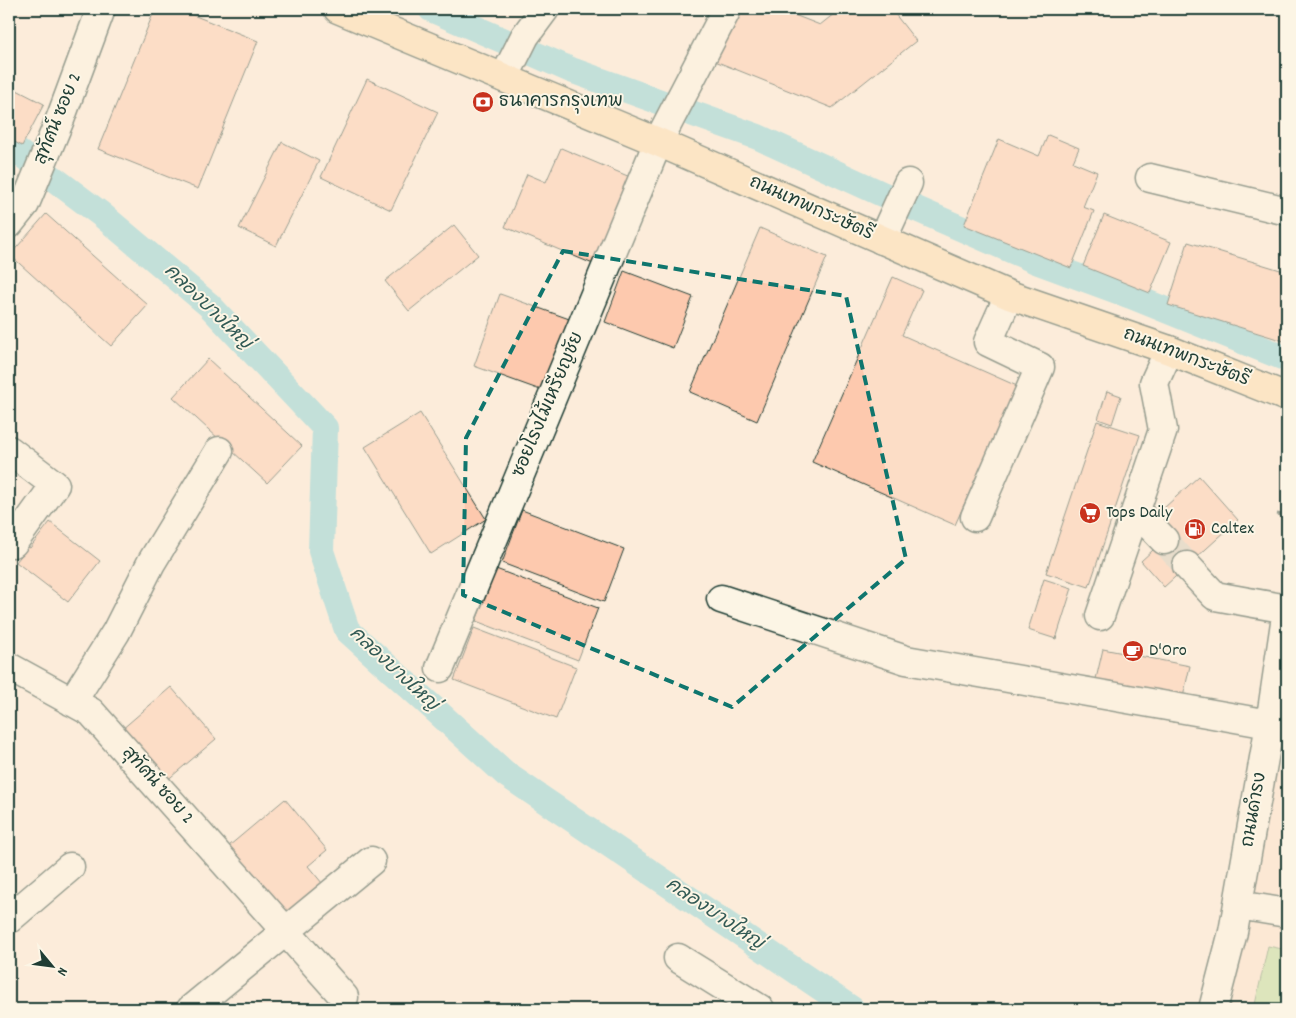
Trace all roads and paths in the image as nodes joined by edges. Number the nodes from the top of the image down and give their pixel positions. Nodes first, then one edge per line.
1 (101, 9) edge
2 (338, 9) edge
3 (545, 9) edge
4 (727, 9) edge
5 (515, 56) junction
6 (658, 142) junction
7 (1150, 178) dead end
8 (902, 196) dead end
9 (1287, 211) edge
10 (17, 214) edge
11 (882, 240) junction
12 (1009, 295) junction
13 (1169, 350) junction
14 (1287, 398) edge
15 (9, 450) edge
16 (219, 451) dead end
17 (1136, 511) junction
18 (1277, 514) dead end
19 (1287, 516) edge
20 (975, 517) dead end
21 (1164, 540) tunnel mouth
22 (13, 543) dead end
23 (1187, 566) tunnel mouth
24 (721, 599) dead end
25 (1287, 609) edge
26 (1100, 616) dead end
27 (9, 666) edge
28 (440, 668) dead end
29 (72, 702) junction
30 (1279, 726) edge
31 (371, 860) dead end
32 (70, 867) dead end
33 (1238, 905) junction
34 (1287, 913) edge
35 (9, 919) edge
36 (286, 931) junction
37 (678, 958) dead end
38 (344, 997) dead end
39 (191, 1009) edge
40 (760, 1009) edge
41 (1213, 1009) edge

1 - 10 street, สุทัศน์ ซอย 2
2 - 5 main road, ถนนเทพกระษัตรี
3 - 5 street
4 - 6 street, ซอยโรงไม้เหรียญชัย
5 - 6 main road, ถนนเทพกระษัตรี
6 - 11 main road, ถนนเทพกระษัตรี
6 - 28 street, ซอยโรงไม้เหรียญชัย
7 - 9 street
8 - 11 street
11 - 12 main road, ถนนเทพกระษัตรี
12 - 13 main road, ถนนเทพกระษัตรี
12 - 20 street
13 - 14 main road, ถนนเทพกระษัตรี
13 - 17 street
15 - 22 street
16 - 29 street
17 - 21 street
17 - 26 street
18 - 19 path
23 - 25 street
24 - 30 street
25 - 30 street, ถนนดำรง
27 - 29 street, สุทัศน์ ซอย 2
29 - 36 street, สุทัศน์ ซอย 2
30 - 33 street, ถนนดำรง
31 - 36 street
32 - 35 street
33 - 34 street
33 - 41 street, ถนนดำรง
36 - 38 street, สุทัศน์ ซอย 2
36 - 39 street
37 - 40 street

